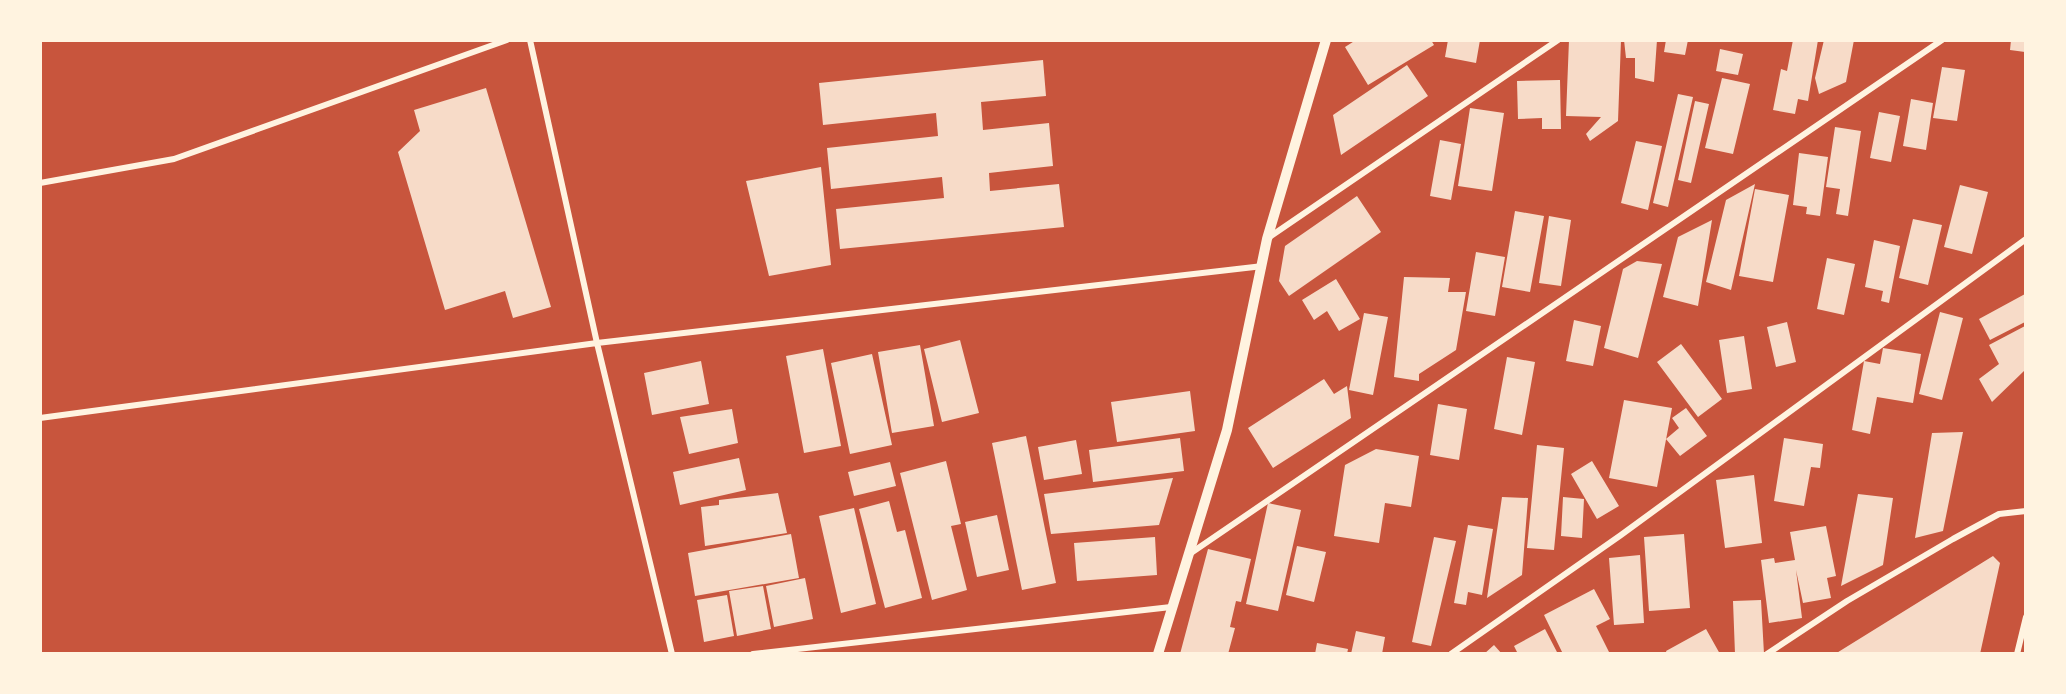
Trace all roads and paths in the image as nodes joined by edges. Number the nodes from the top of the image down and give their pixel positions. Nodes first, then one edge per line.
1 (507, 40) edge
2 (530, 40) edge
3 (1326, 40) edge
4 (1558, 40) edge
5 (1942, 40) edge
6 (40, 183) edge
7 (1267, 238) junction
8 (2025, 239) edge
9 (1263, 266) junction
10 (597, 344) junction
11 (40, 418) edge
12 (2025, 511) edge
13 (1191, 553) junction
14 (1171, 607) junction
15 (2025, 617) edge
16 (672, 654) edge
17 (753, 654) edge
18 (1158, 654) edge
19 (1451, 654) edge
20 (1767, 654) edge
21 (2017, 654) edge

1 - 6 street
2 - 10 street
3 - 7 street
4 - 7 street
5 - 13 street
7 - 9 street
8 - 19 street
9 - 10 street
9 - 13 street
10 - 11 street
10 - 16 street
12 - 20 street
13 - 14 street
14 - 17 street
14 - 18 street
15 - 21 street

